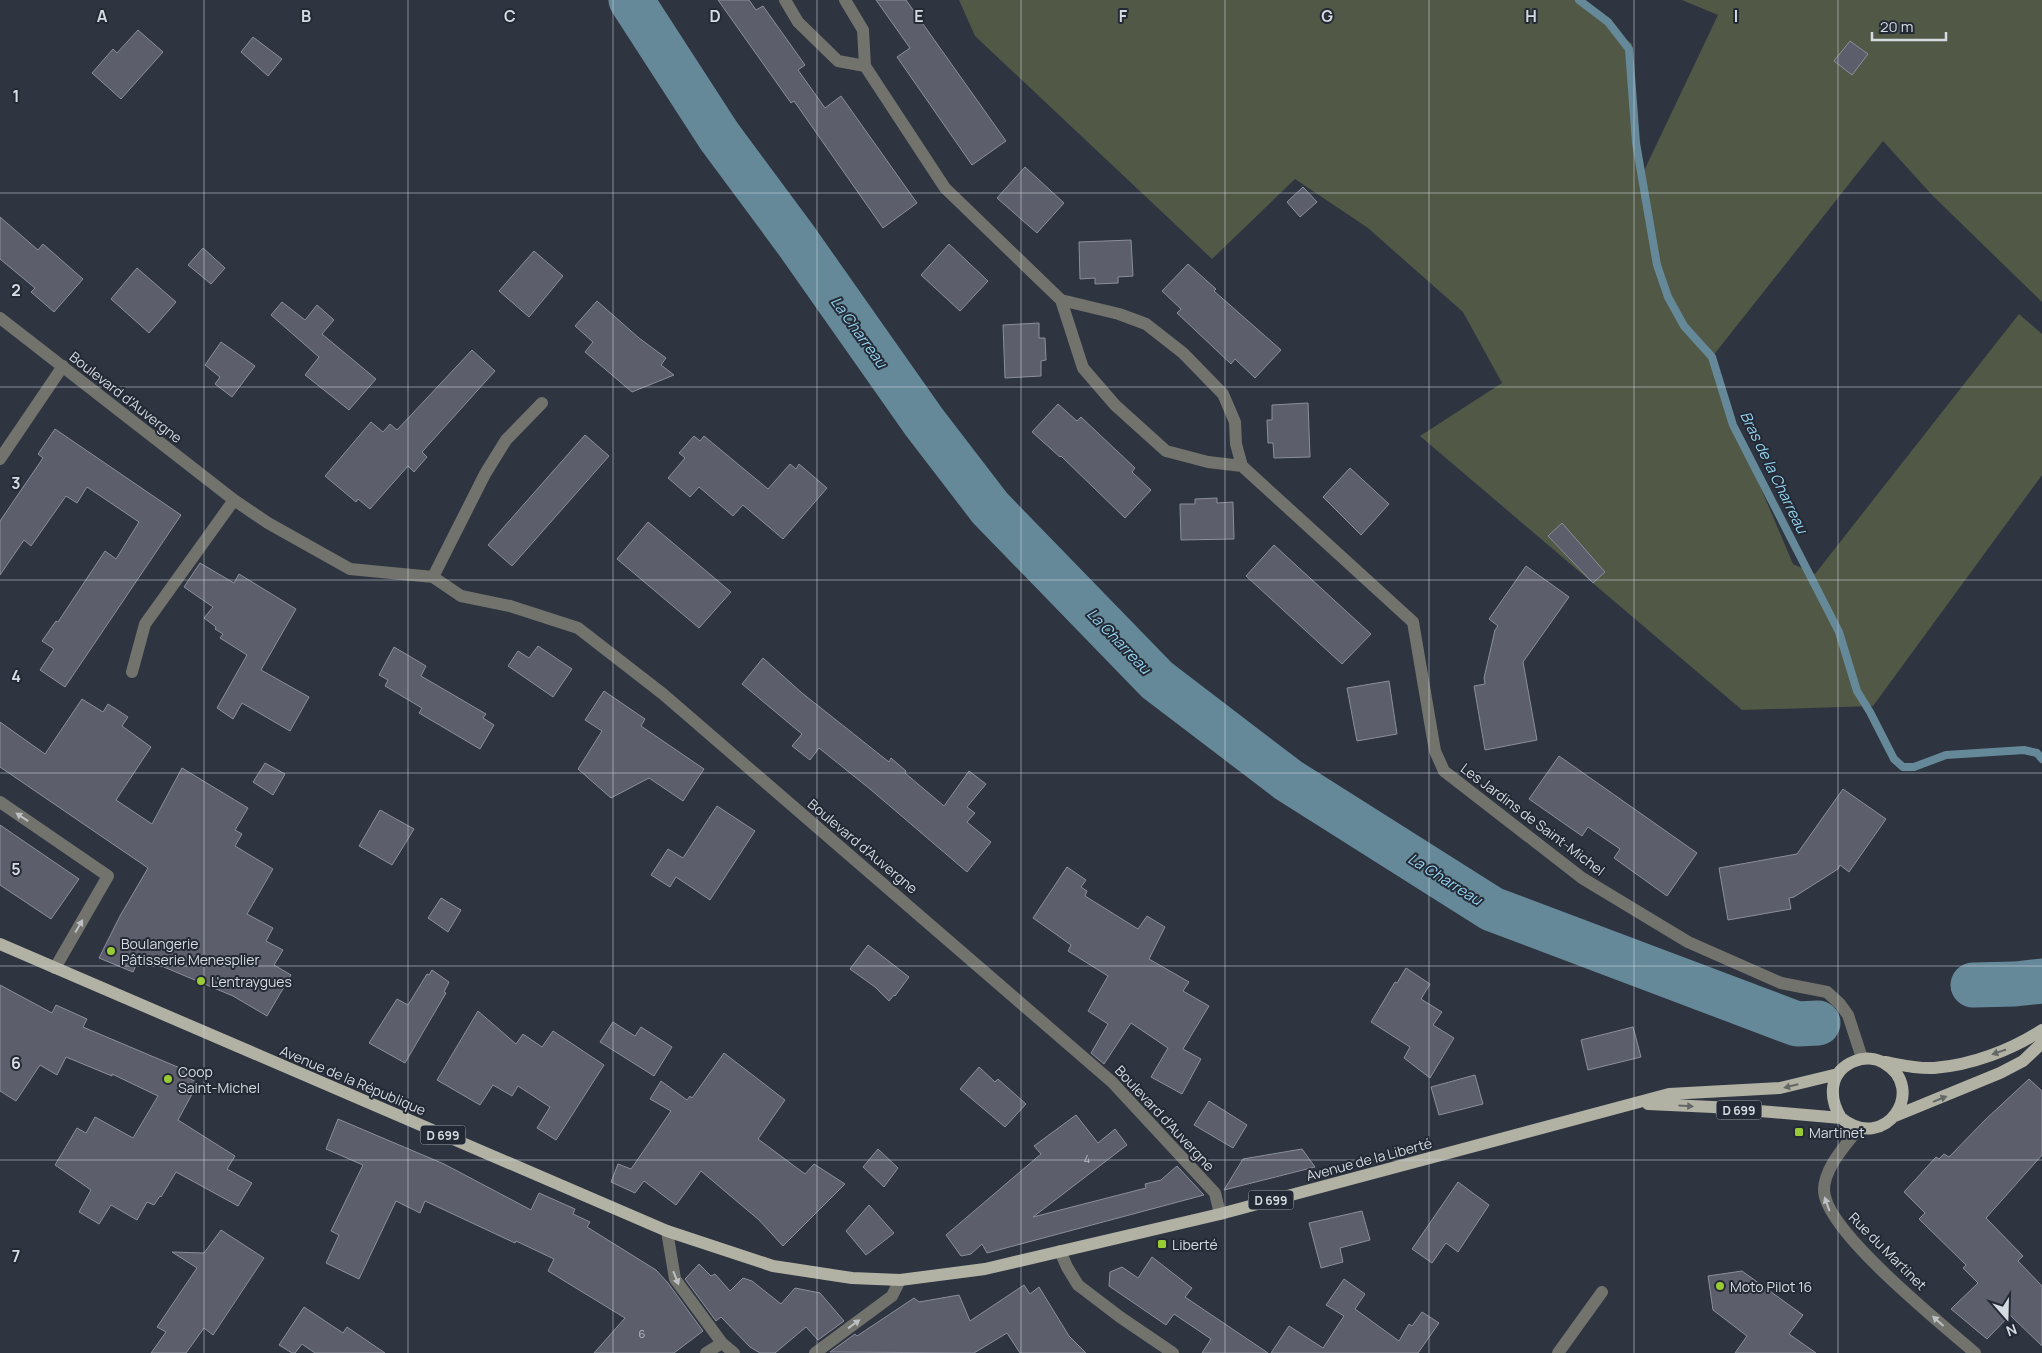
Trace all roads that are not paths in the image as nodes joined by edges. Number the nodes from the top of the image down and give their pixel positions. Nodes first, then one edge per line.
1 (785, 0) edge
2 (845, 0) edge
3 (864, 66) junction
4 (1061, 300) junction
5 (0, 318) edge
6 (63, 366) junction
7 (542, 403) dead end
8 (0, 459) edge
9 (1242, 466) junction
10 (234, 500) junction
11 (433, 576) junction
12 (132, 672) dead end
13 (0, 802) edge
14 (0, 944) edge
15 (55, 968) junction
16 (2042, 1030) edge
17 (2042, 1043) edge
18 (1862, 1058) junction
19 (1882, 1061) junction
20 (1838, 1074) junction
21 (1638, 1104) junction
22 (1895, 1116) junction
23 (1841, 1118) junction
24 (1859, 1128) junction
25 (1220, 1214) junction
26 (667, 1231) junction
27 (1060, 1251) junction
28 (900, 1280) junction
29 (1602, 1292) dead end
30 (722, 1343) junction
31 (706, 1353) edge
32 (734, 1353) edge
33 (815, 1353) edge
34 (1173, 1353) edge
35 (1558, 1353) edge
36 (1975, 1353) edge

1 - 3 street
2 - 3 street
3 - 4 street
4 - 9 street
4 - 9 street
5 - 6 street, Boulevard d'Auvergne
6 - 8 street
6 - 10 street, Boulevard d'Auvergne
7 - 11 street
9 - 18 street, Les Jardins de Saint-Michel
10 - 11 street, Boulevard d'Auvergne
10 - 12 street
11 - 25 street, Boulevard d'Auvergne
15 -> 13 street
14 - 15 main road, Avenue de la République / D 699
15 - 26 main road, Avenue de la République / D 699
16 -> 19 main road
22 -> 17 main road
18 - 19 main road
18 - 20 main road, Avenue de la Liberté
19 - 22 main road
20 -> 21 main road, Avenue de la Liberté / D 699
20 - 23 main road
21 -> 23 main road, Avenue de la Liberté / D 699
21 - 25 main road, Avenue de la Liberté / D 699
22 - 24 main road
23 - 24 main road, Avenue de la Liberté
36 -> 24 street, Rue du Martinet
25 - 27 main road, Avenue de la Liberté / D 699
26 - 28 main road, Avenue de la République / D 699
26 -> 30 street
27 - 28 main road, Avenue de la Liberté / D 699
27 - 34 street
33 -> 28 street
29 - 35 street
30 - 31 street
30 - 32 street

